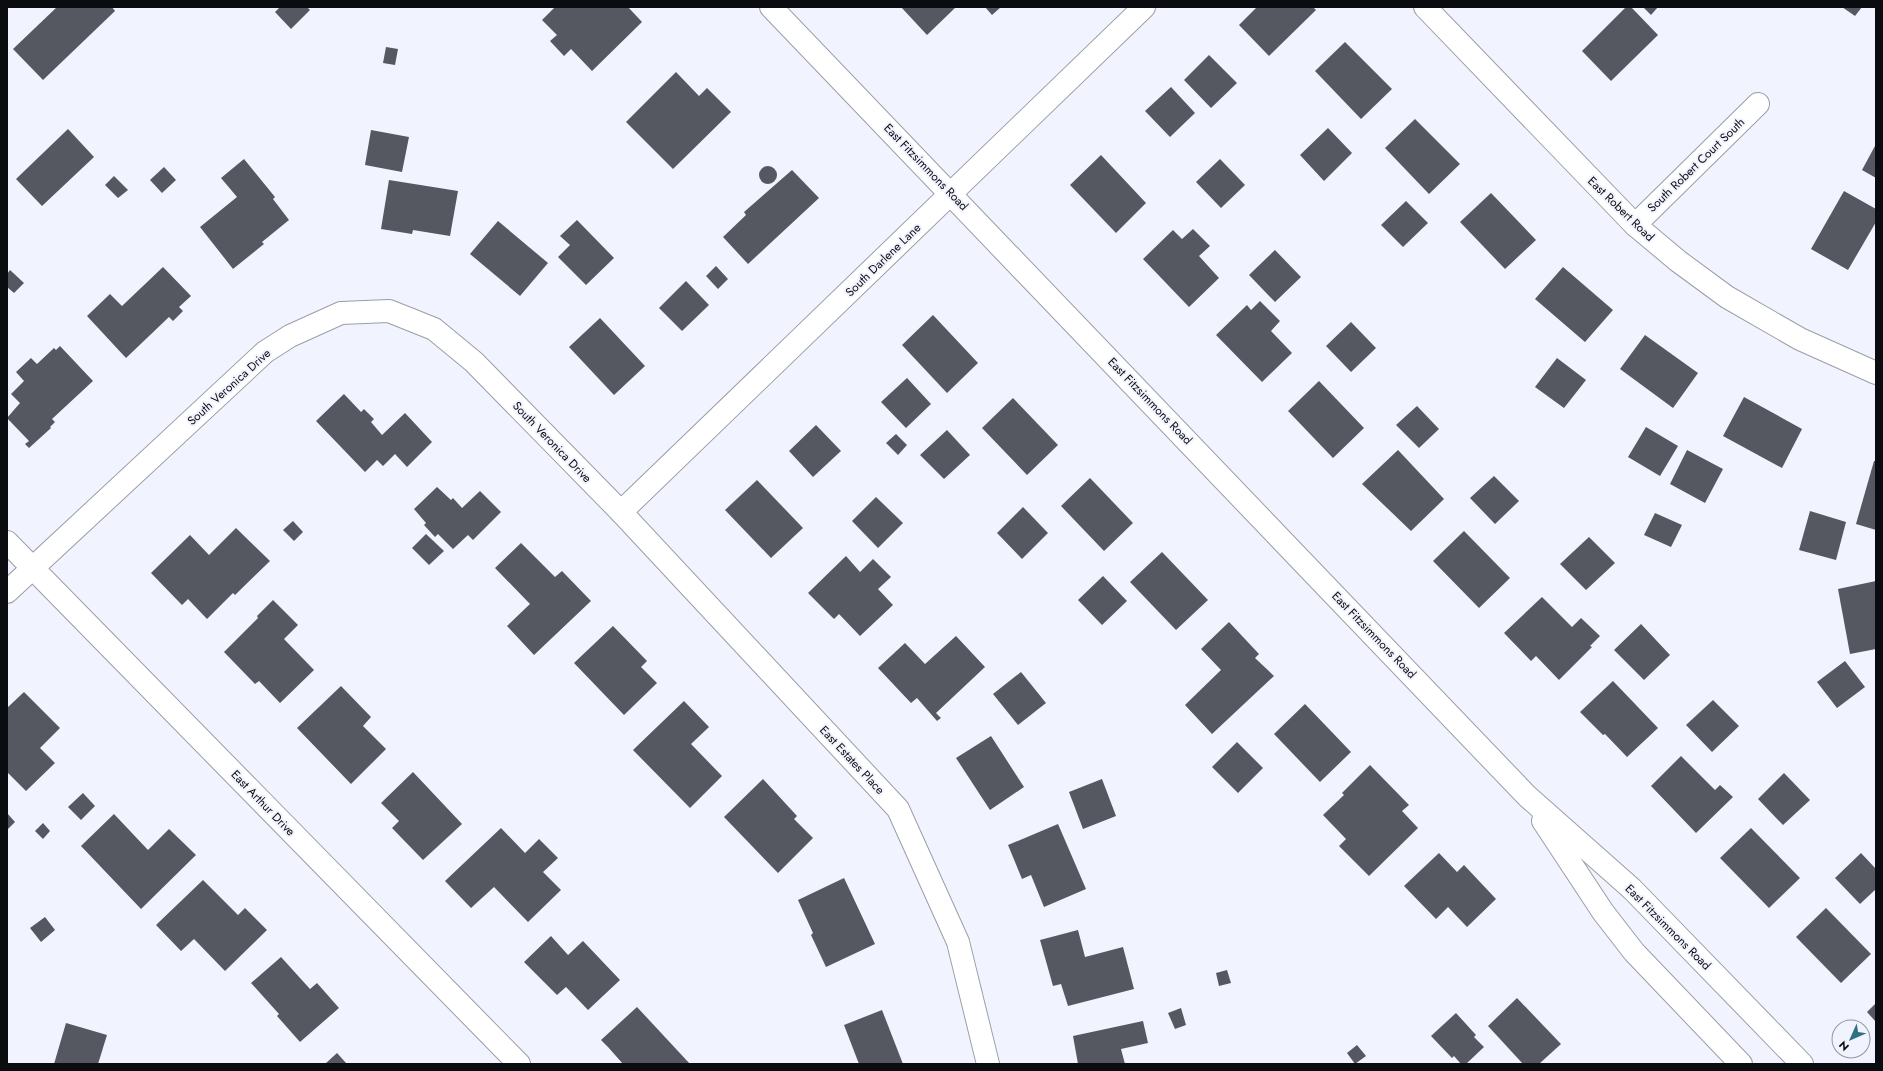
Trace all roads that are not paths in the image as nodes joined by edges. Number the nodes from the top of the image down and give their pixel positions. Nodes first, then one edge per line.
1 (771, 7) edge
2 (1144, 7) edge
3 (1425, 7) edge
4 (1758, 104) dead end
5 (951, 194) junction
6 (1634, 225) junction
7 (1876, 373) edge
8 (621, 512) junction
9 (7, 542) edge
10 (32, 568) junction
11 (7, 592) edge
12 (1528, 796) junction
13 (519, 1064) edge
14 (988, 1064) edge
15 (1742, 1064) edge
16 (1802, 1064) edge

1 - 5 street, East Fitzsimmons Road
2 - 5 street, South Darlene Lane
3 - 6 street, East Robert Road
4 - 6 street, South Robert Court South
5 - 8 street, South Darlene Lane
5 - 12 street, East Fitzsimmons Road
6 - 7 street, East Robert Road
8 - 10 street, South Veronica Drive
8 - 14 street, East Estates Place
9 - 10 street, East Arthur Drive
10 - 11 street, South Veronica Drive
10 - 13 street, East Arthur Drive
12 - 15 street, East Fitzsimmons Road
12 - 16 street, East Fitzsimmons Road

